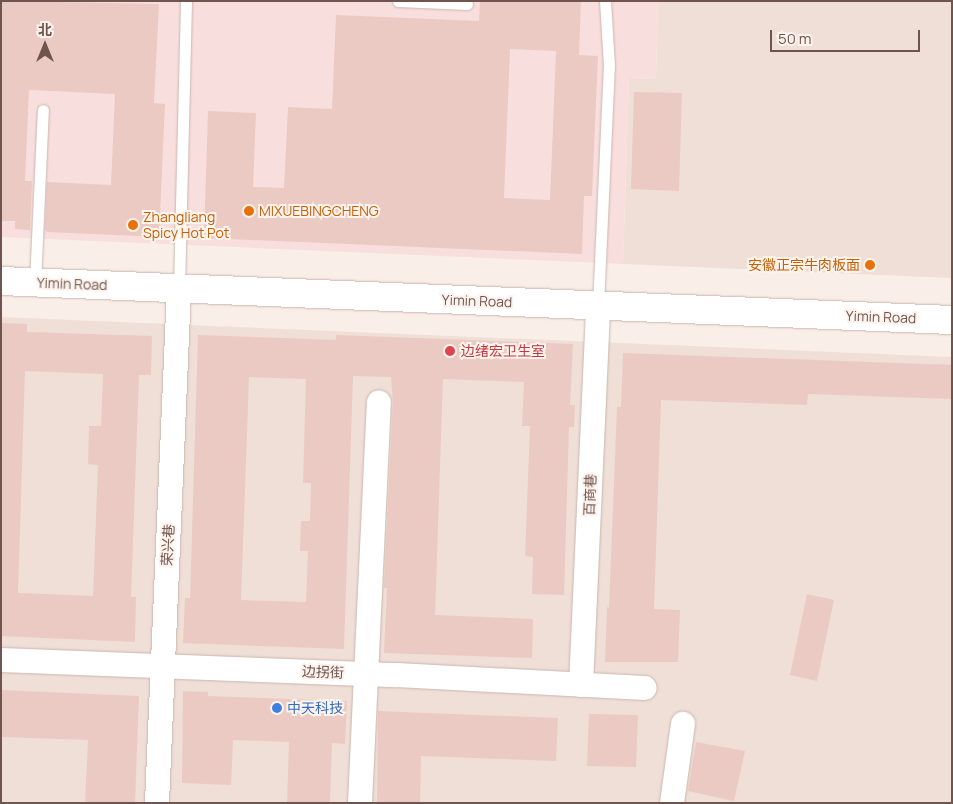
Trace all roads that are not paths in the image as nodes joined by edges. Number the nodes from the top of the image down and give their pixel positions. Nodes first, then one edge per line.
1 (186, 1) edge
2 (398, 1) edge
3 (605, 1) edge
4 (467, 4) dead end
5 (43, 110) dead end
6 (1, 281) edge
7 (35, 282) junction
8 (179, 288) junction
9 (598, 306) junction
10 (952, 320) edge
11 (379, 402) dead end
12 (1, 660) edge
13 (163, 666) junction
14 (366, 674) junction
15 (582, 685) junction
16 (645, 688) dead end
17 (683, 724) dead end
18 (157, 803) edge
19 (360, 803) edge
20 (672, 803) edge

1 - 8 lane
2 - 4 lane
3 - 9 lane
5 - 7 lane
6 - 7 street, Yimin Road
7 - 8 street, Yimin Road
8 - 9 street, Yimin Road
8 - 13 street, 荣兴巷
9 - 10 street, Yimin Road
9 - 15 street, 百商巷
11 - 14 street
12 - 13 street, 边拐街
13 - 14 street, 边拐街
13 - 18 street, 荣兴巷
14 - 15 street, 边拐街
14 - 19 street
15 - 16 street, 边拐街
17 - 20 street

